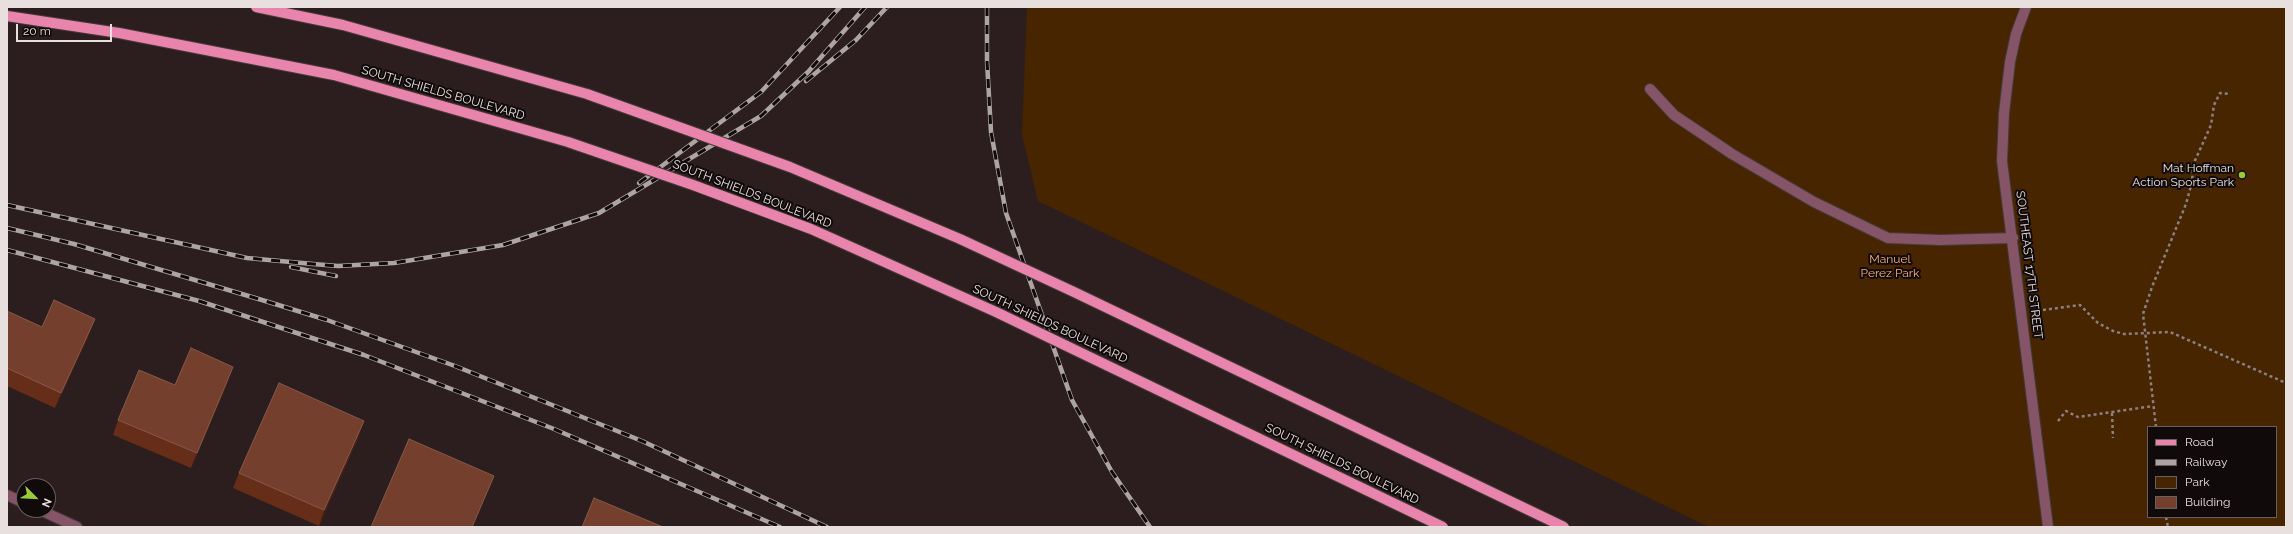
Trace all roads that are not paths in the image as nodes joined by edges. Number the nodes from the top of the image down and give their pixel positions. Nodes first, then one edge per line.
1 (256, 7) edge
2 (2026, 7) edge
3 (7, 16) edge
4 (1650, 89) dead end
5 (2013, 238) junction
6 (56, 517) edge
7 (77, 527) edge
8 (1443, 527) edge
9 (1564, 527) edge
10 (2048, 527) edge

1 - 9 main road, bridge
2 - 5 street, SOUTHEAST 17TH STREET
3 - 8 main road, SOUTH SHIELDS BOULEVARD, bridge
4 - 5 street
5 - 10 street, SOUTHEAST 17TH STREET
6 - 7 street

